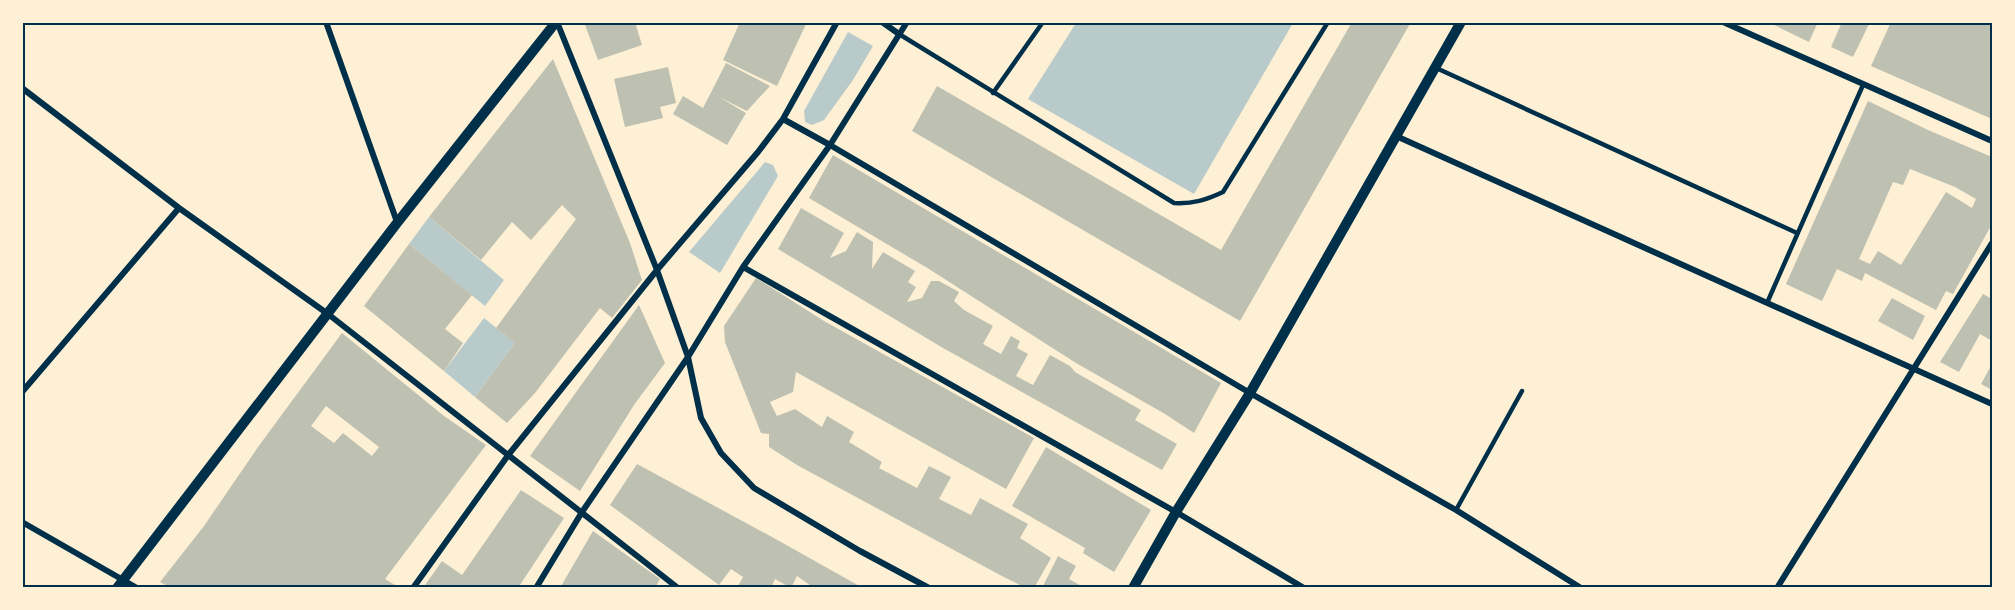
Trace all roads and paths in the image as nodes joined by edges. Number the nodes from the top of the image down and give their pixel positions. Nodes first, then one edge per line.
1 (326, 22) edge
2 (556, 22) edge
3 (837, 22) edge
4 (882, 22) edge
5 (907, 22) edge
6 (1043, 22) edge
7 (1328, 22) edge
8 (1461, 22) edge
9 (1723, 22) edge
10 (899, 34) junction
11 (1434, 68) junction
12 (1863, 85) junction
13 (22, 88) edge
14 (993, 93) junction
15 (783, 119) junction
16 (1396, 136) junction
17 (1992, 141) edge
18 (830, 144) junction
19 (179, 208) junction
20 (397, 223) junction
21 (1797, 233) junction
22 (1992, 243) edge
23 (743, 267) junction
24 (657, 270) junction
25 (1767, 303) junction
26 (328, 314) junction
27 (688, 357) junction
28 (1915, 369) junction
29 (1522, 391) dead end
30 (22, 392) edge
31 (1250, 393) junction
32 (1992, 404) edge
33 (508, 454) junction
34 (1456, 510) junction
35 (582, 512) junction
36 (1176, 512) junction
37 (22, 522) edge
38 (120, 584) edge
39 (137, 588) edge
40 (413, 588) edge
41 (536, 588) edge
42 (678, 588) edge
43 (929, 588) edge
44 (1133, 588) edge
45 (1304, 588) edge
46 (1581, 588) edge
47 (1777, 588) edge

1 - 20 street
2 - 20 street
2 - 24 street
3 - 15 street
4 - 10 street
5 - 10 street
6 - 14 lane
7 - 14 lane
8 - 11 street
9 - 12 street
10 - 14 lane
10 - 18 street
11 - 16 street
11 - 21 lane
12 - 17 street
12 - 21 lane
13 - 19 street
15 - 18 street
15 - 24 street
16 - 25 street
16 - 31 street
18 - 23 street
18 - 31 street
19 - 26 street
19 - 30 street
20 - 26 street
21 - 25 lane
22 - 28 street
23 - 27 street
23 - 36 street
24 - 27 street
24 - 33 street
25 - 28 street
26 - 33 street
26 - 38 street
27 - 35 street
27 - 43 street
28 - 32 street
28 - 47 street
29 - 34 lane
31 - 34 street
31 - 36 street
33 - 35 street
33 - 40 street
34 - 46 street
35 - 41 street
35 - 42 street
36 - 44 street
36 - 45 street
37 - 38 street
38 - 39 street

